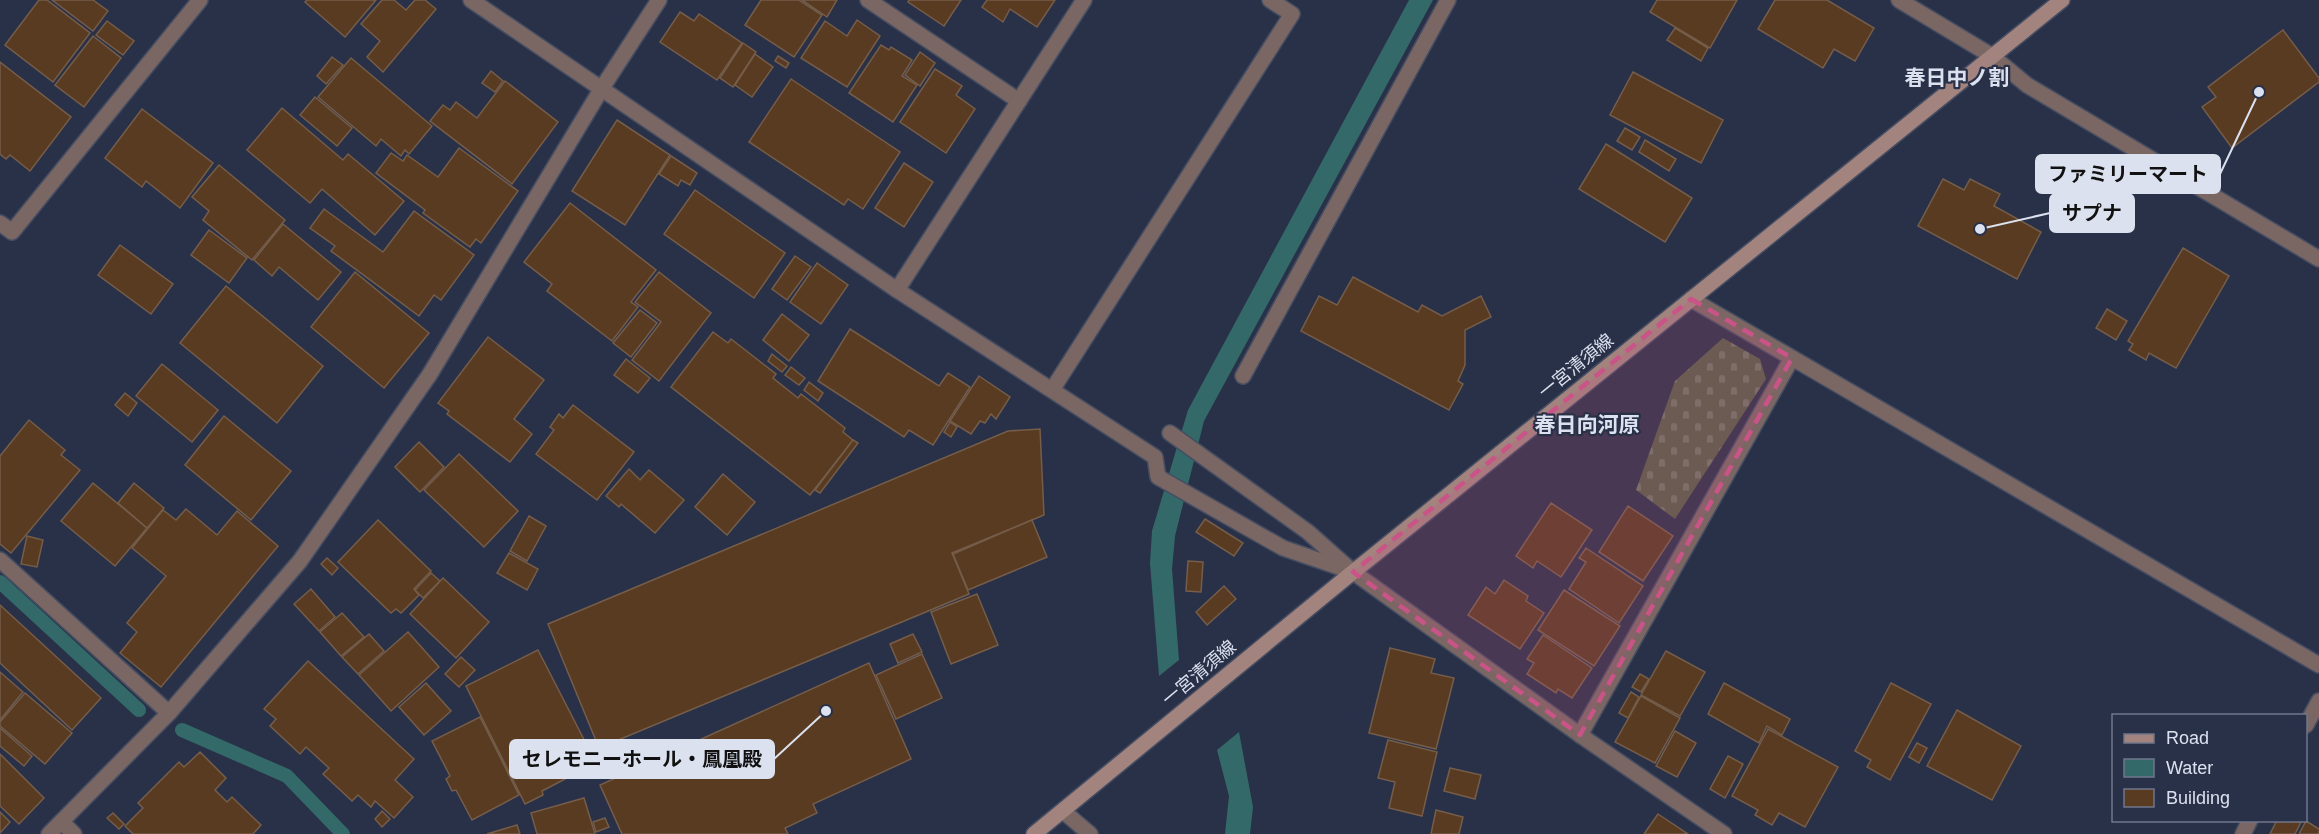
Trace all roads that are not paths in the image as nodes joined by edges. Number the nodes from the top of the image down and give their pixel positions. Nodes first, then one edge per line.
1 (200, 0) edge
2 (471, 0) edge
3 (659, 0) edge
4 (868, 0) edge
5 (1084, 0) edge
6 (1270, 0) edge
7 (1448, 0) edge
8 (1899, 0) edge
9 (2062, 0) edge
10 (1992, 56) junction
11 (602, 88) junction
12 (1019, 101) junction
13 (0, 223) edge
14 (2319, 259) edge
15 (897, 290) junction
16 (1691, 299) junction
17 (1792, 358) junction
18 (1243, 376) dead end
19 (1052, 390) junction
20 (1170, 433) dead end
21 (0, 560) edge
22 (1353, 572) junction
23 (2319, 665) edge
24 (2319, 701) edge
25 (169, 713) junction
26 (2307, 723) edge
27 (1580, 735) junction
28 (1063, 811) junction
29 (62, 822) junction
30 (49, 834) edge
31 (74, 834) edge
32 (1034, 834) edge
33 (1089, 834) edge
34 (1724, 834) edge

1 - 13 street
2 - 11 street
3 - 11 street
4 - 12 street
5 - 12 street
6 - 19 street
7 - 18 street
8 - 10 street
9 - 10 main road, 一宮清須線
10 - 14 street
10 - 16 main road, 一宮清須線
11 - 15 street
11 - 25 street
12 - 15 street
15 - 19 street
16 - 17 street
16 - 22 main road, 一宮清須線
17 - 23 street
17 - 27 street
19 - 22 street
20 - 22 street
21 - 25 street
22 - 27 street
22 - 28 main road, 一宮清須線
24 - 26 street
25 - 29 street
27 - 34 street
28 - 32 main road, 一宮清須線
28 - 33 street
29 - 30 street
29 - 31 street

